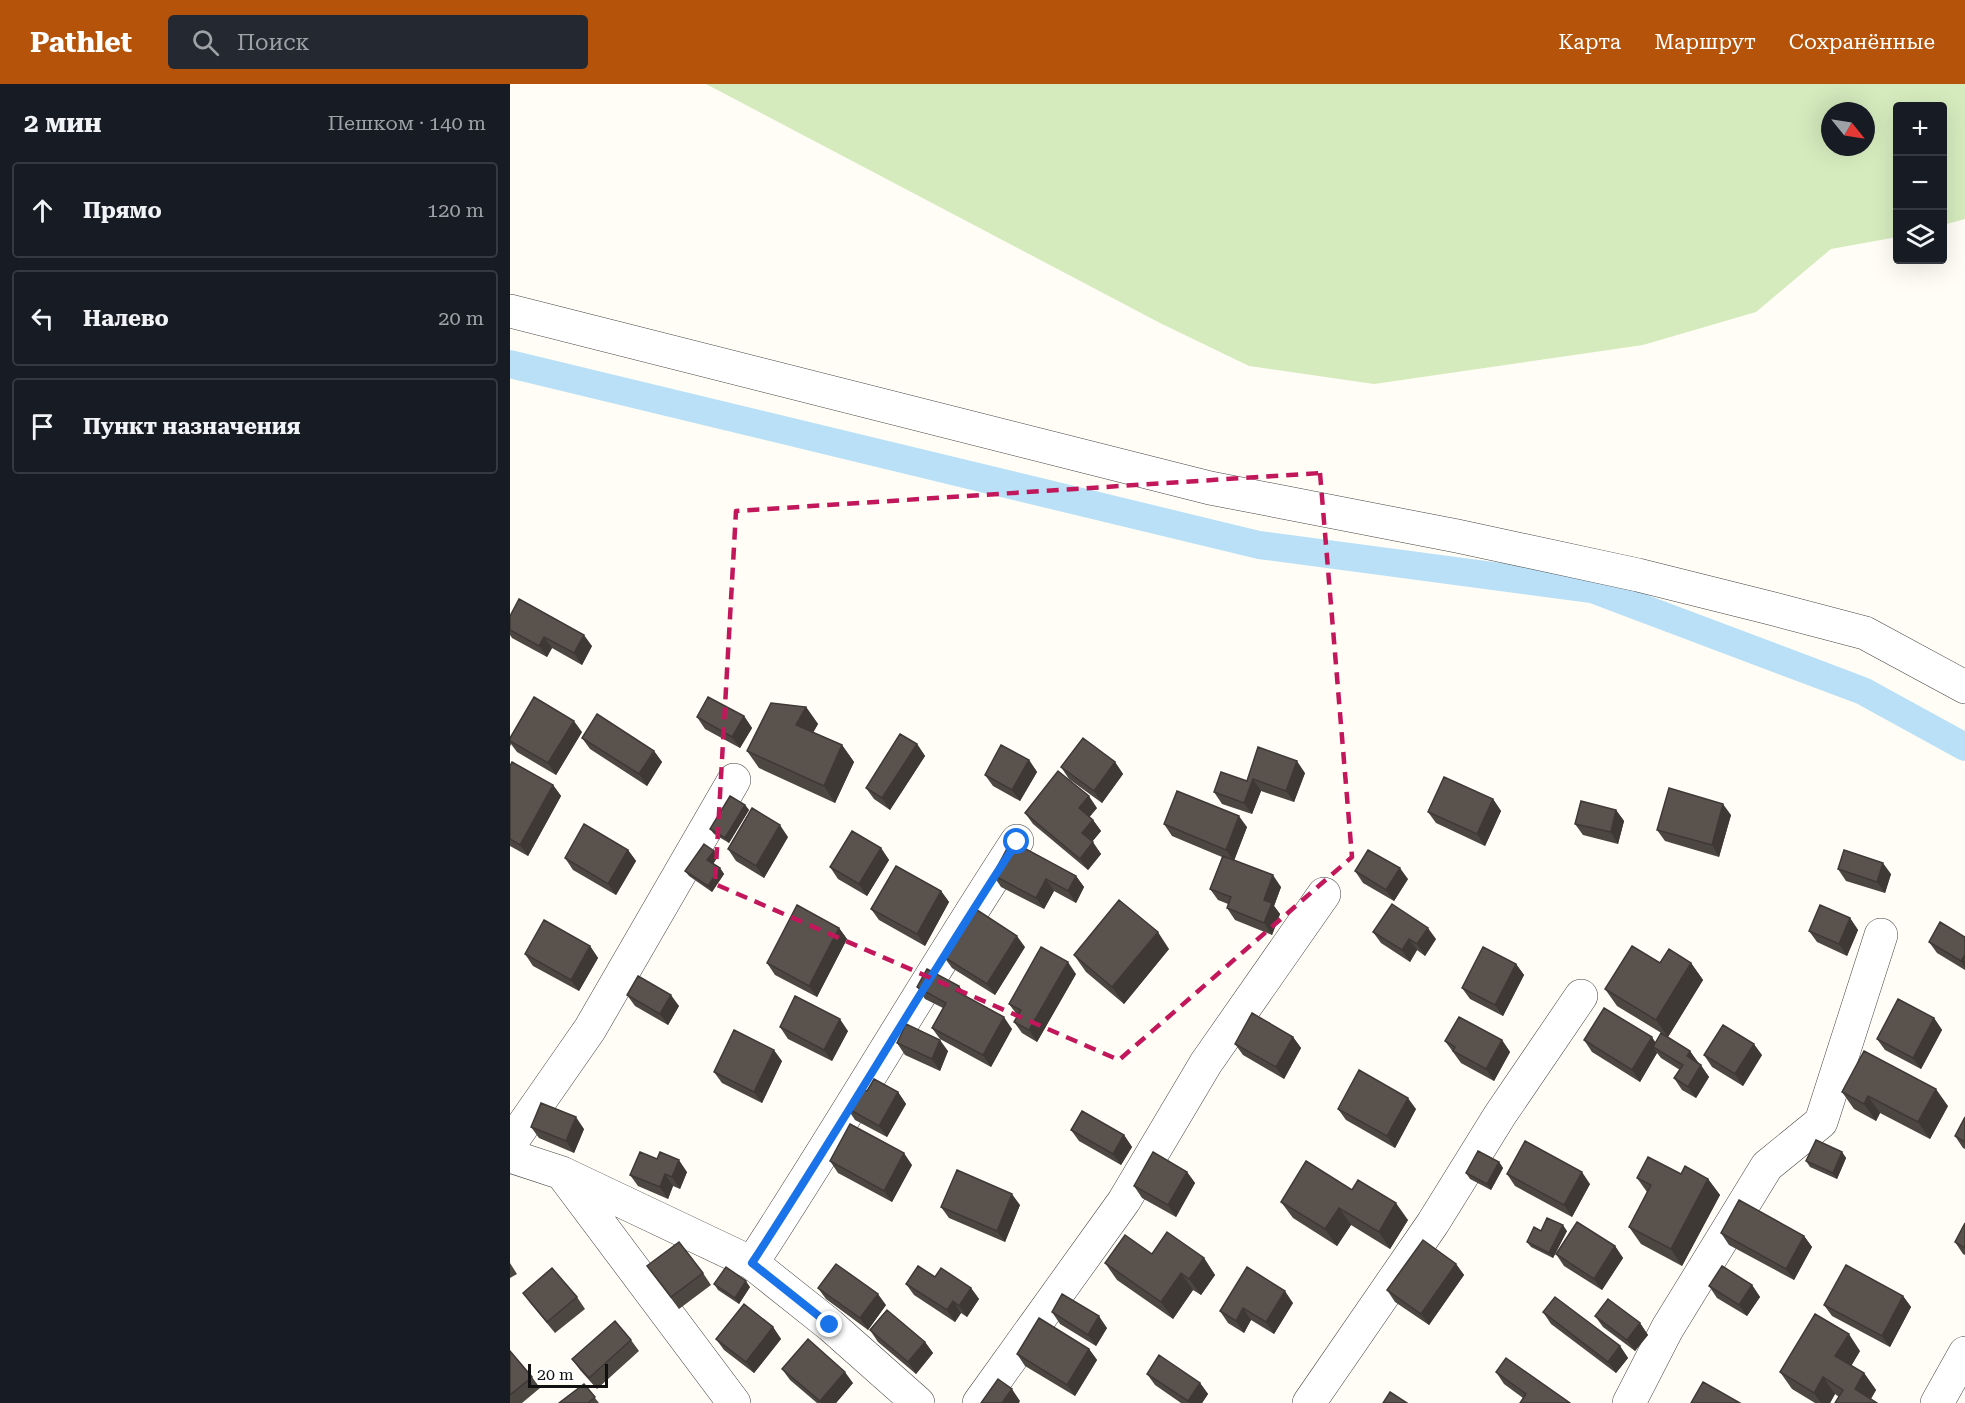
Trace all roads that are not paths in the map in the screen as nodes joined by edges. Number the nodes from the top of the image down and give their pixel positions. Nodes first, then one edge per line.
1 (510, 311) edge
2 (1965, 687) edge
3 (734, 780) dead end
4 (1017, 842) edge
5 (1324, 894) dead end
6 (1881, 935) dead end
7 (1581, 996) dead end
8 (510, 1144) edge
9 (510, 1156) edge
10 (562, 1173) junction
11 (752, 1263) junction
12 (1965, 1353) edge
13 (734, 1403) edge
14 (918, 1403) edge
15 (979, 1403) edge
16 (1310, 1403) edge
17 (1629, 1403) edge
18 (1937, 1403) edge

1 - 2 street
3 - 8 street
4 - 11 street
5 - 15 street
6 - 17 street
7 - 16 street
9 - 10 street
10 - 11 street
10 - 13 street
11 - 14 street
12 - 18 street

